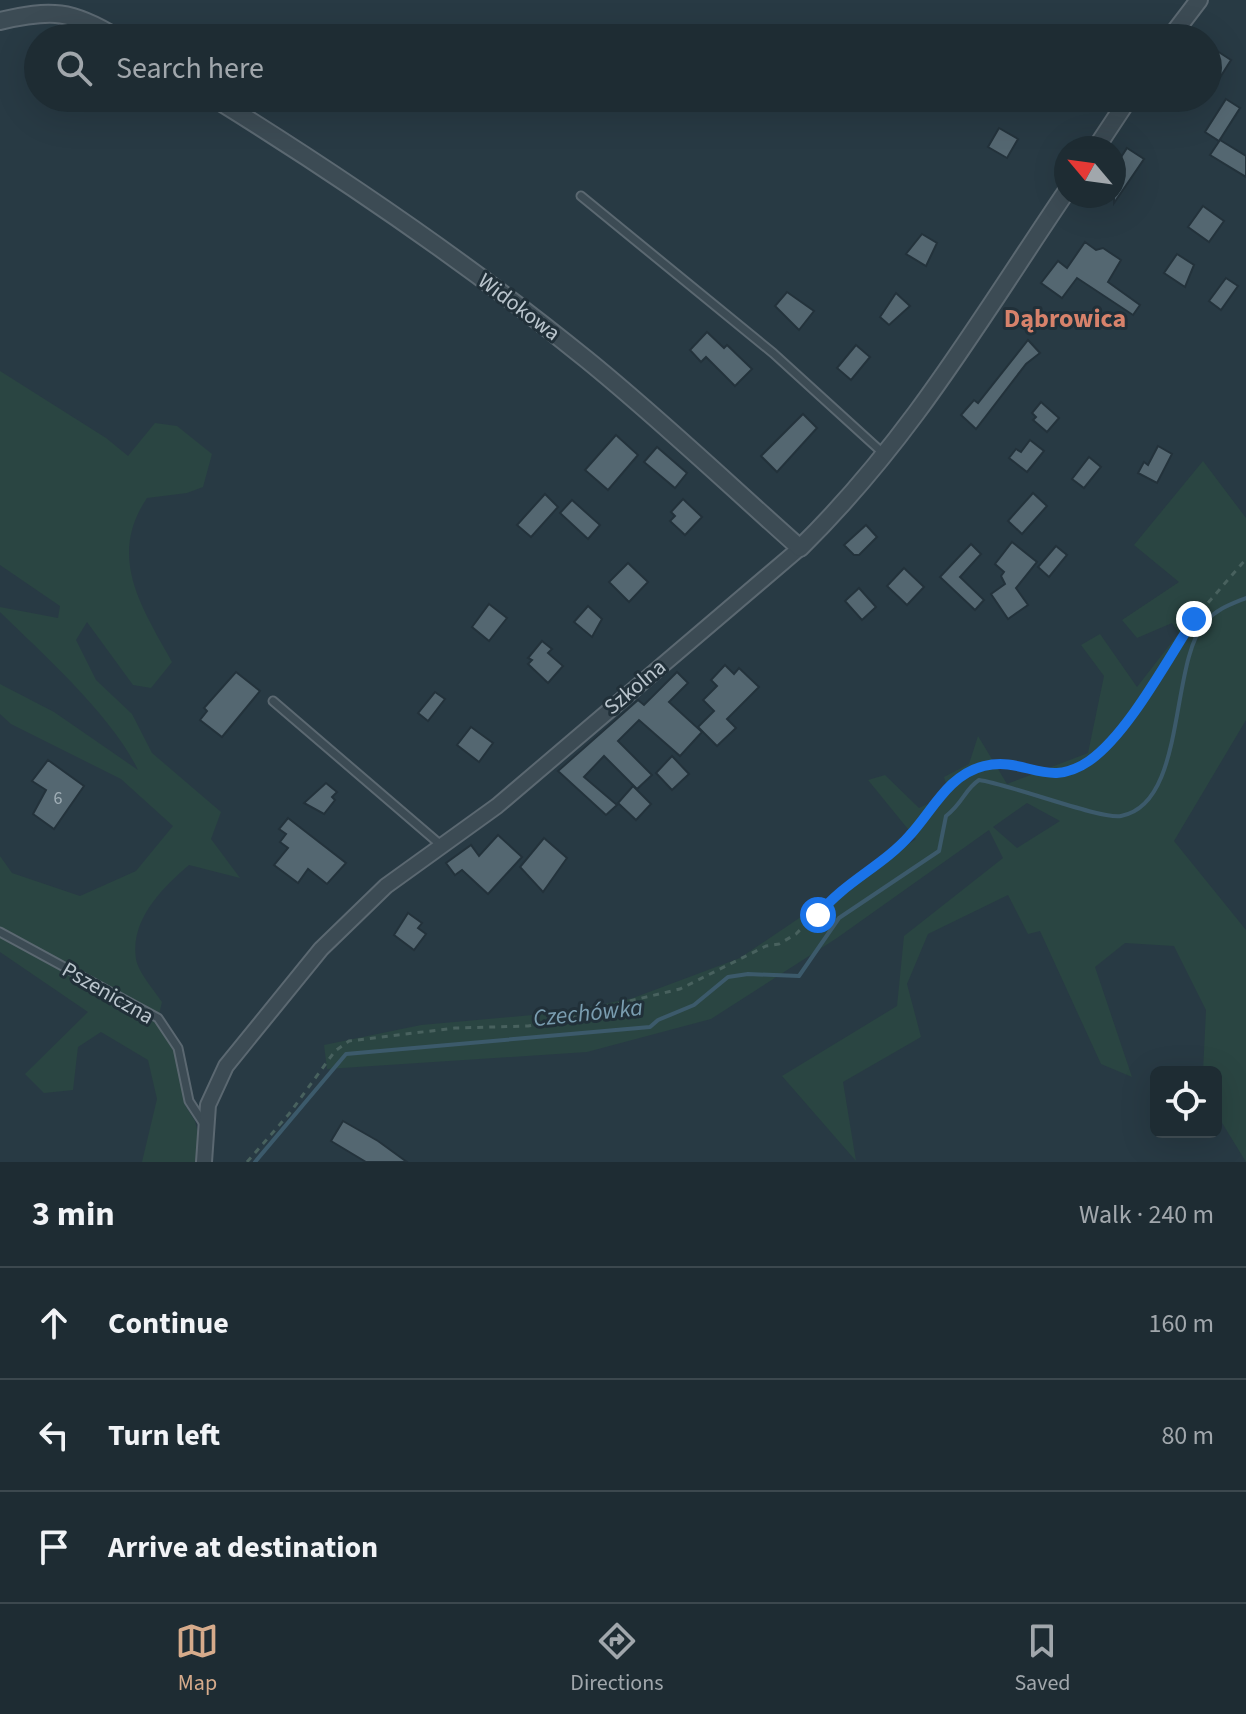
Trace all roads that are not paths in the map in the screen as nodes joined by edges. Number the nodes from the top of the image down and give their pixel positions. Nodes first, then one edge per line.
1 (1199, 0) edge
2 (0, 21) edge
3 (94, 24) edge
4 (1181, 24) edge
5 (236, 112) edge
6 (1120, 112) edge
7 (1104, 136) edge
8 (581, 196) dead end
9 (1056, 208) edge
10 (886, 455) junction
11 (800, 548) junction
12 (273, 701) dead end
13 (442, 846) junction
14 (0, 932) edge
15 (204, 1124) junction
16 (206, 1161) edge

1 - 4 street
2 - 3 street
5 - 11 street, Widokowa
6 - 7 street
8 - 10 lane
9 - 10 street, Szkolna
10 - 11 street, Szkolna
11 - 13 street, Szkolna
12 - 13 lane
13 - 15 street, Szkolna
14 - 15 lane, Pszeniczna
15 - 16 street, Szkolna

